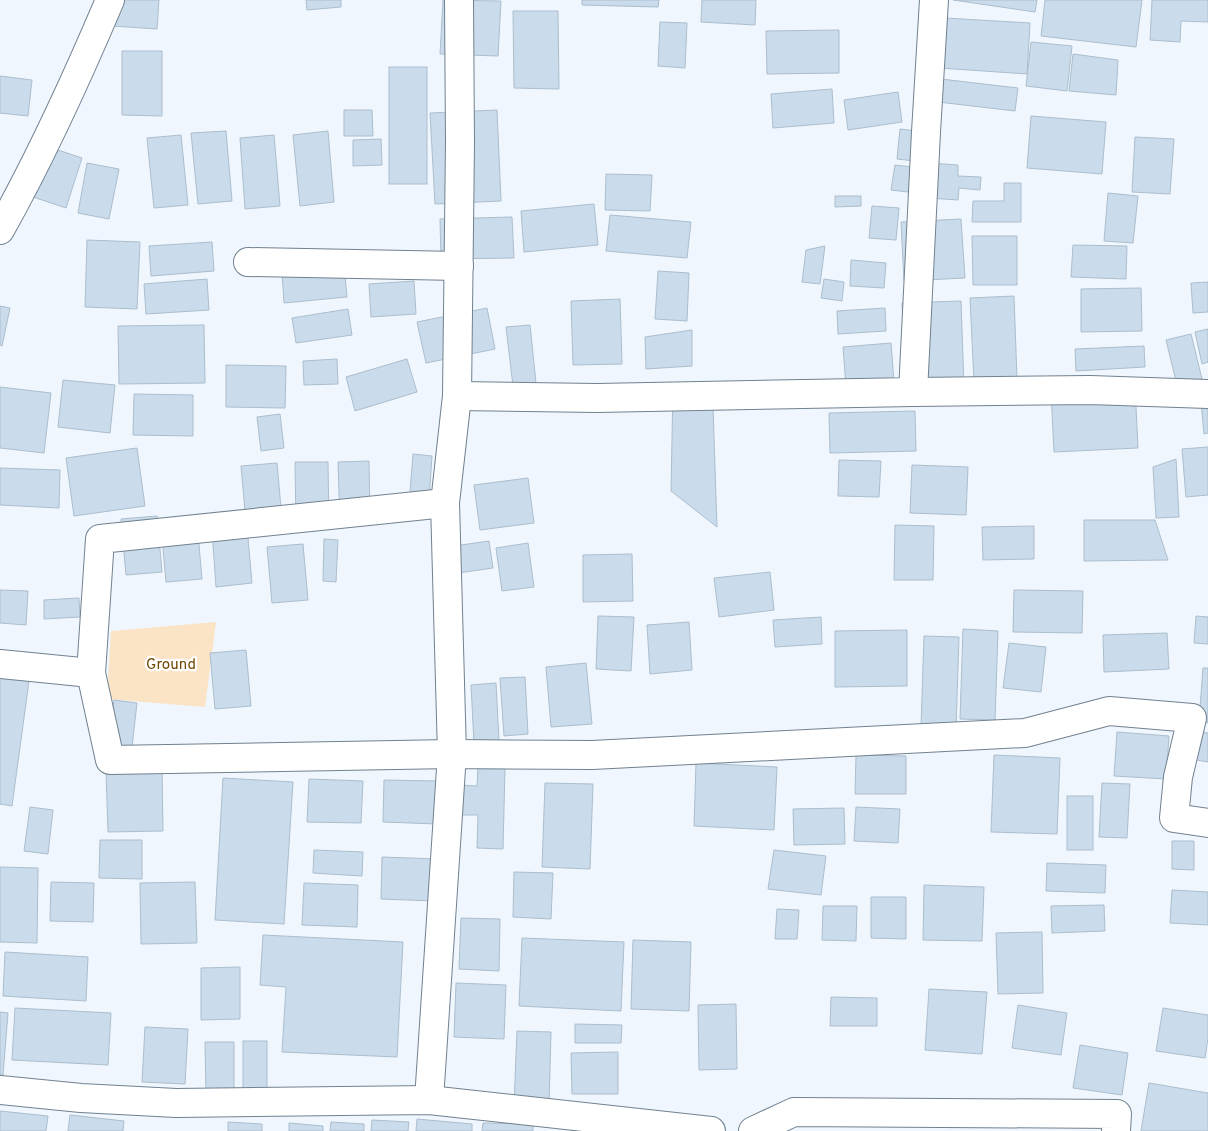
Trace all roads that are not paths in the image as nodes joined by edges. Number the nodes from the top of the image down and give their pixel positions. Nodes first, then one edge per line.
1 (110, 0) edge
2 (459, 0) edge
3 (934, 0) edge
4 (0, 230) edge
5 (248, 262) dead end
6 (459, 266) junction
7 (913, 392) junction
8 (1208, 394) edge
9 (456, 396) junction
10 (445, 503) junction
11 (0, 664) edge
12 (91, 673) junction
13 (452, 754) junction
14 (1208, 822) edge
15 (0, 1090) edge
16 (429, 1100) junction
17 (711, 1131) edge
18 (753, 1131) edge
19 (1116, 1131) edge

1 - 4 street
2 - 6 street
3 - 7 street
5 - 6 street
6 - 9 street
7 - 8 street
7 - 9 street
9 - 10 street
10 - 12 street
10 - 13 street
11 - 12 street
12 - 13 street
13 - 14 street
13 - 16 street
15 - 16 street
16 - 17 street
18 - 19 street

